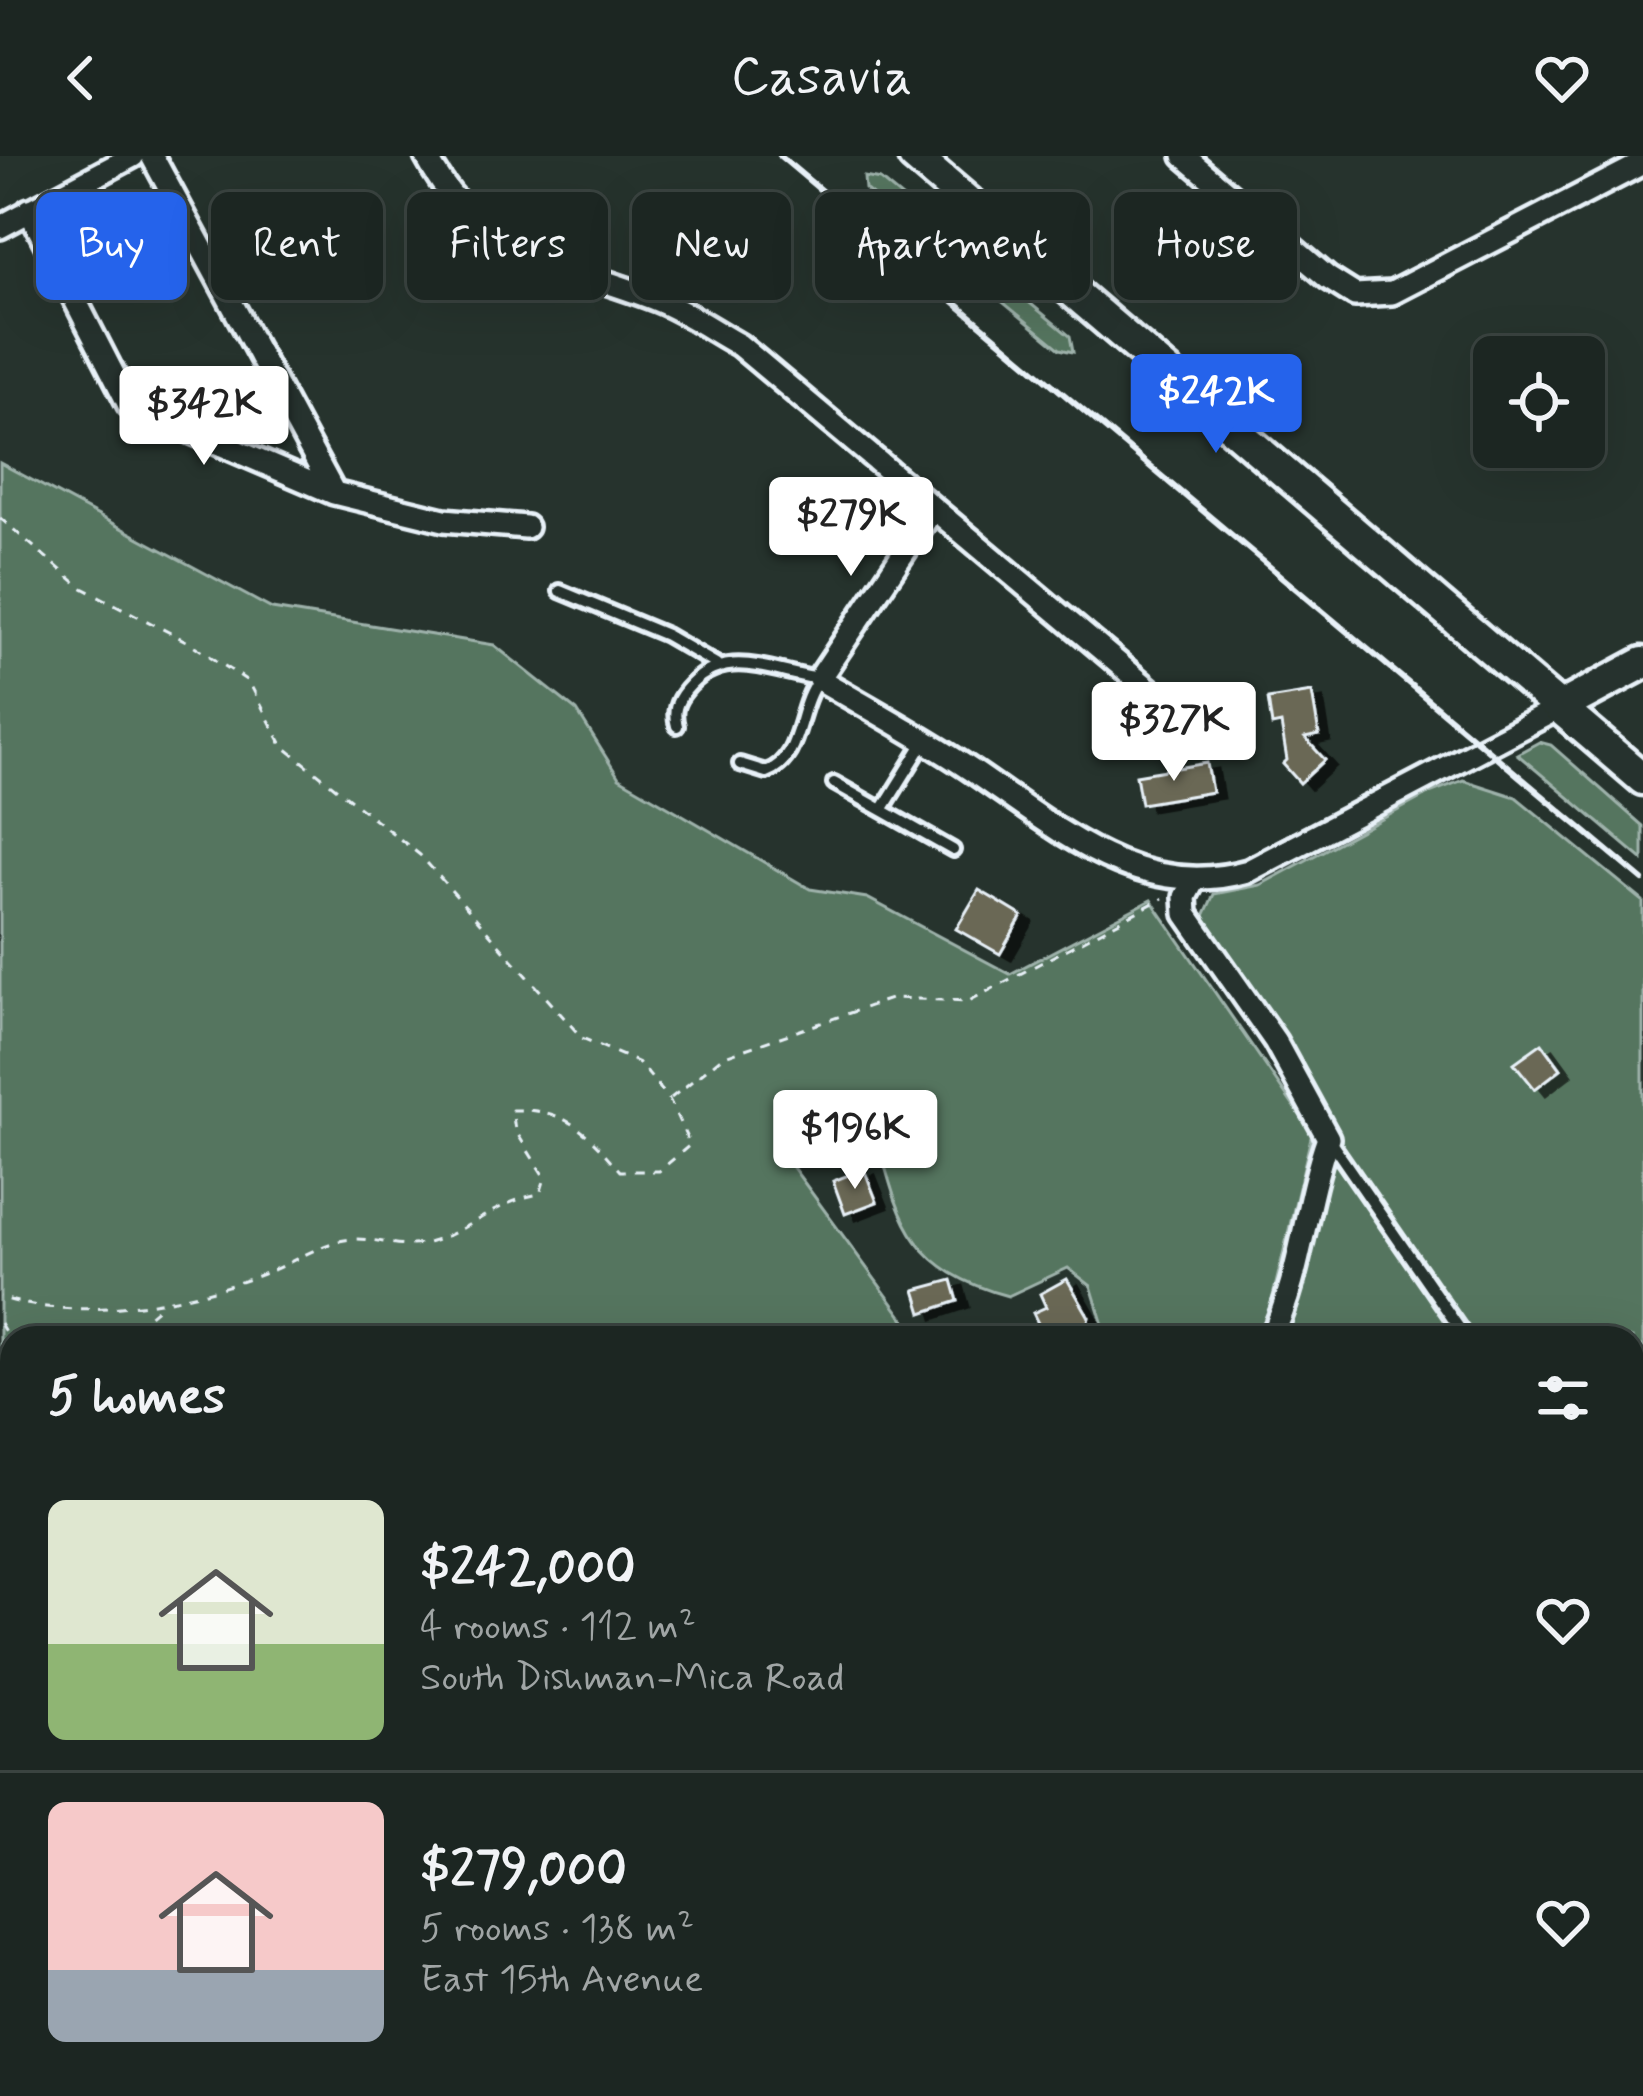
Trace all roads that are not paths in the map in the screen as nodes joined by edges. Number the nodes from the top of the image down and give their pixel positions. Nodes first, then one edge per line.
1 (133, 156) edge
2 (152, 156) edge
3 (426, 156) edge
4 (914, 156) edge
5 (1184, 156) edge
6 (1640, 162) edge
7 (29, 210) junction
8 (0, 226) edge
9 (334, 493) junction
10 (931, 512) junction
11 (526, 526) dead end
12 (560, 591) dead end
13 (1643, 663) edge
14 (716, 664) junction
15 (819, 679) junction
16 (1157, 696) dead end
17 (1559, 707) junction
18 (677, 726) dead end
19 (925, 741) junction
20 (740, 764) dead end
21 (1643, 778) edge
22 (835, 783) dead end
23 (882, 810) junction
24 (953, 850) dead end
25 (1194, 880) junction
26 (1328, 1138) junction
27 (1275, 1326) edge
28 (1458, 1326) edge

1 - 7 street
2 - 9 street
3 - 10 street
4 - 17 main road
5 - 6 street
7 - 8 street
7 - 9 street
9 - 11 street
10 - 15 street
10 - 16 street
12 - 14 lane
13 - 17 main road
14 - 15 lane
14 - 18 lane
15 - 19 street
15 - 20 lane
17 - 21 main road
17 - 25 street
19 - 23 lane
19 - 25 street
22 - 23 lane
23 - 24 lane
25 - 26 street
26 - 27 street
26 - 28 lane

